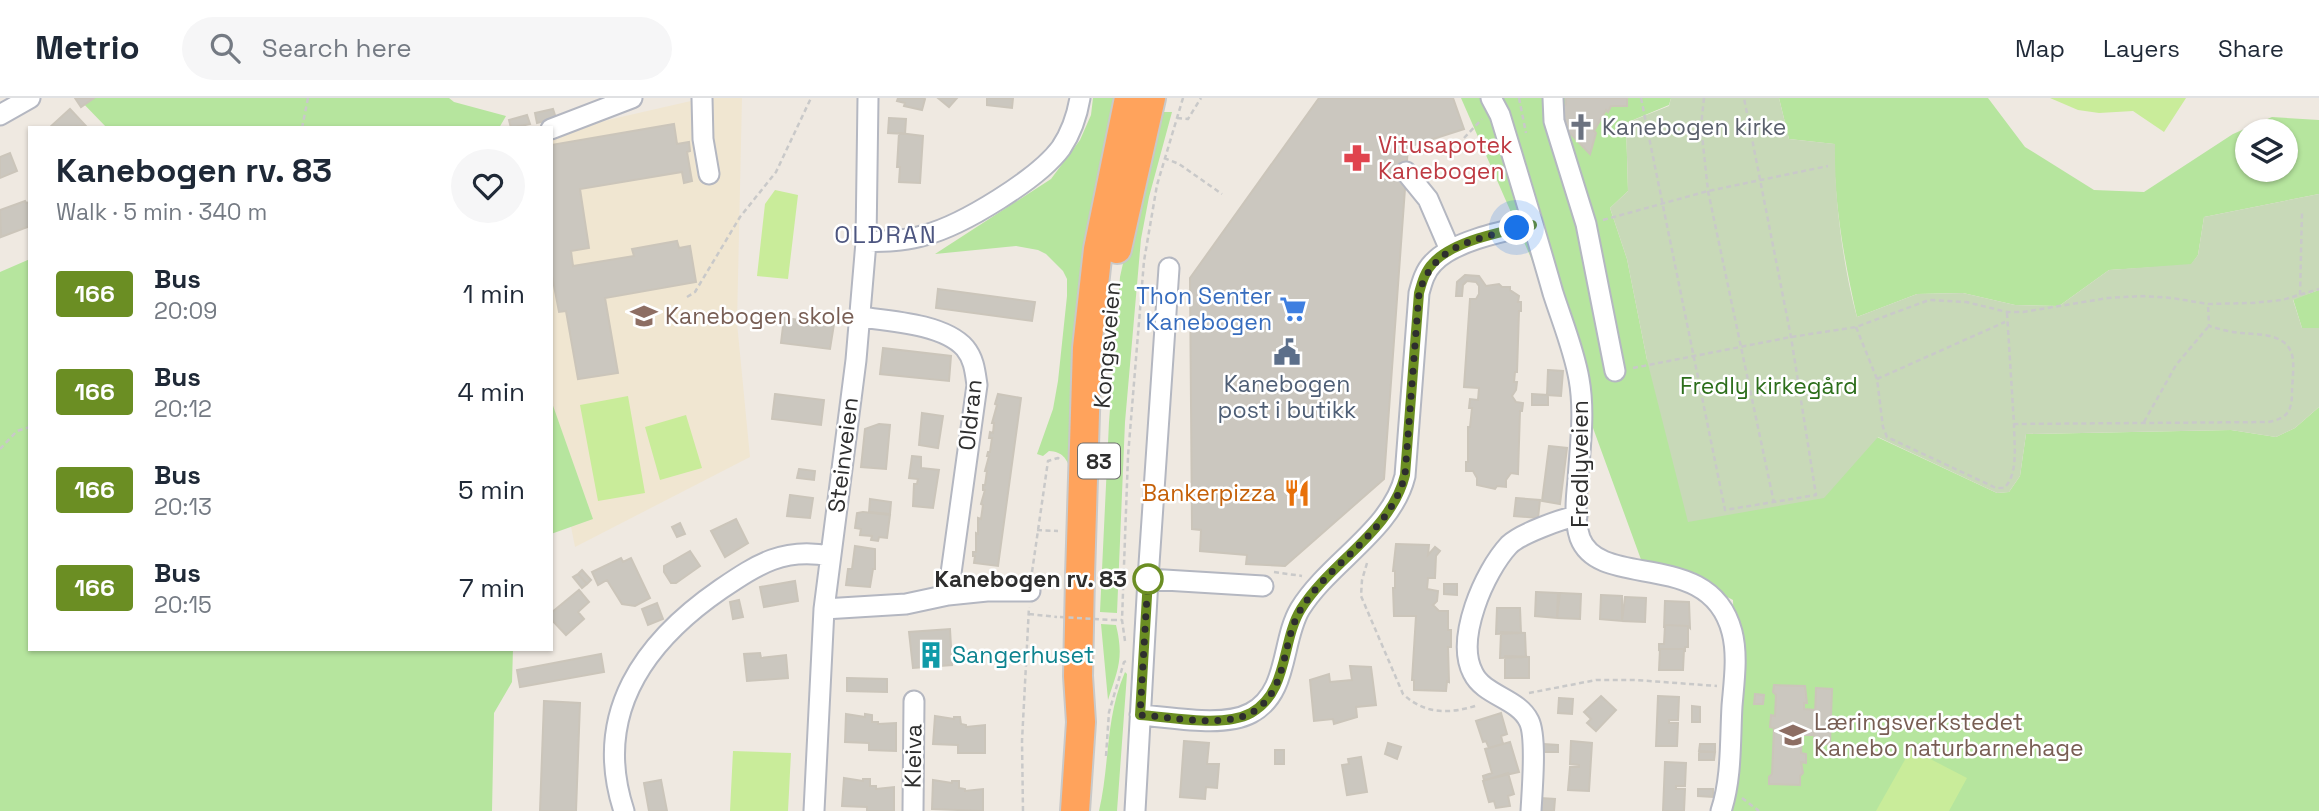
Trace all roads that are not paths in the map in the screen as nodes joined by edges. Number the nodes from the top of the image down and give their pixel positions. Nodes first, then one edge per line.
1 (30, 98) edge
2 (632, 98) edge
3 (702, 98) edge
4 (868, 98) edge
5 (1080, 98) edge
6 (1129, 98) edge
7 (1151, 98) edge
8 (1553, 98) edge
9 (1493, 107) edge
10 (0, 116) edge
11 (553, 128) edge
12 (1406, 172) dead end
13 (709, 174) dead end
14 (1532, 225) junction
15 (866, 242) junction
16 (1450, 250) junction
17 (1169, 268) dead end
18 (860, 317) junction
19 (1624, 370) road end
20 (1577, 516) junction
21 (830, 556) junction
22 (1148, 579) junction
23 (1263, 586) road end
24 (1030, 591) road end
25 (948, 595) junction
26 (824, 609) junction
27 (914, 701) dead end
28 (1140, 715) junction
29 (1080, 722) junction
30 (624, 811) edge
31 (814, 811) edge
32 (913, 811) edge
33 (1075, 811) edge
34 (1135, 811) edge
35 (1531, 811) edge
36 (1721, 811) edge

1 - 10 street
2 - 11 street
3 - 13 street
4 - 15 street, Steinveien
5 - 15 street
6 - 29 highway, Kongsveien / 83
7 - 29 highway, Kongsveien / 83
8 - 19 street
9 - 14 street, Fredlyveien
12 - 16 street
14 - 16 street
14 - 20 street, Fredlyveien
15 - 18 street, Steinveien
16 - 28 street
17 - 22 street
18 - 21 street, Steinveien
18 - 25 street, Oldran
20 - 35 street
20 - 36 street, Fredlyveien
21 - 26 street, Steinveien
21 - 30 street
22 - 23 street
22 - 28 street
24 - 25 street
25 - 26 street
26 - 31 street, Steinveien
27 - 32 street, Kleiva
28 - 34 street
29 - 33 highway, Kongsveien / 83

